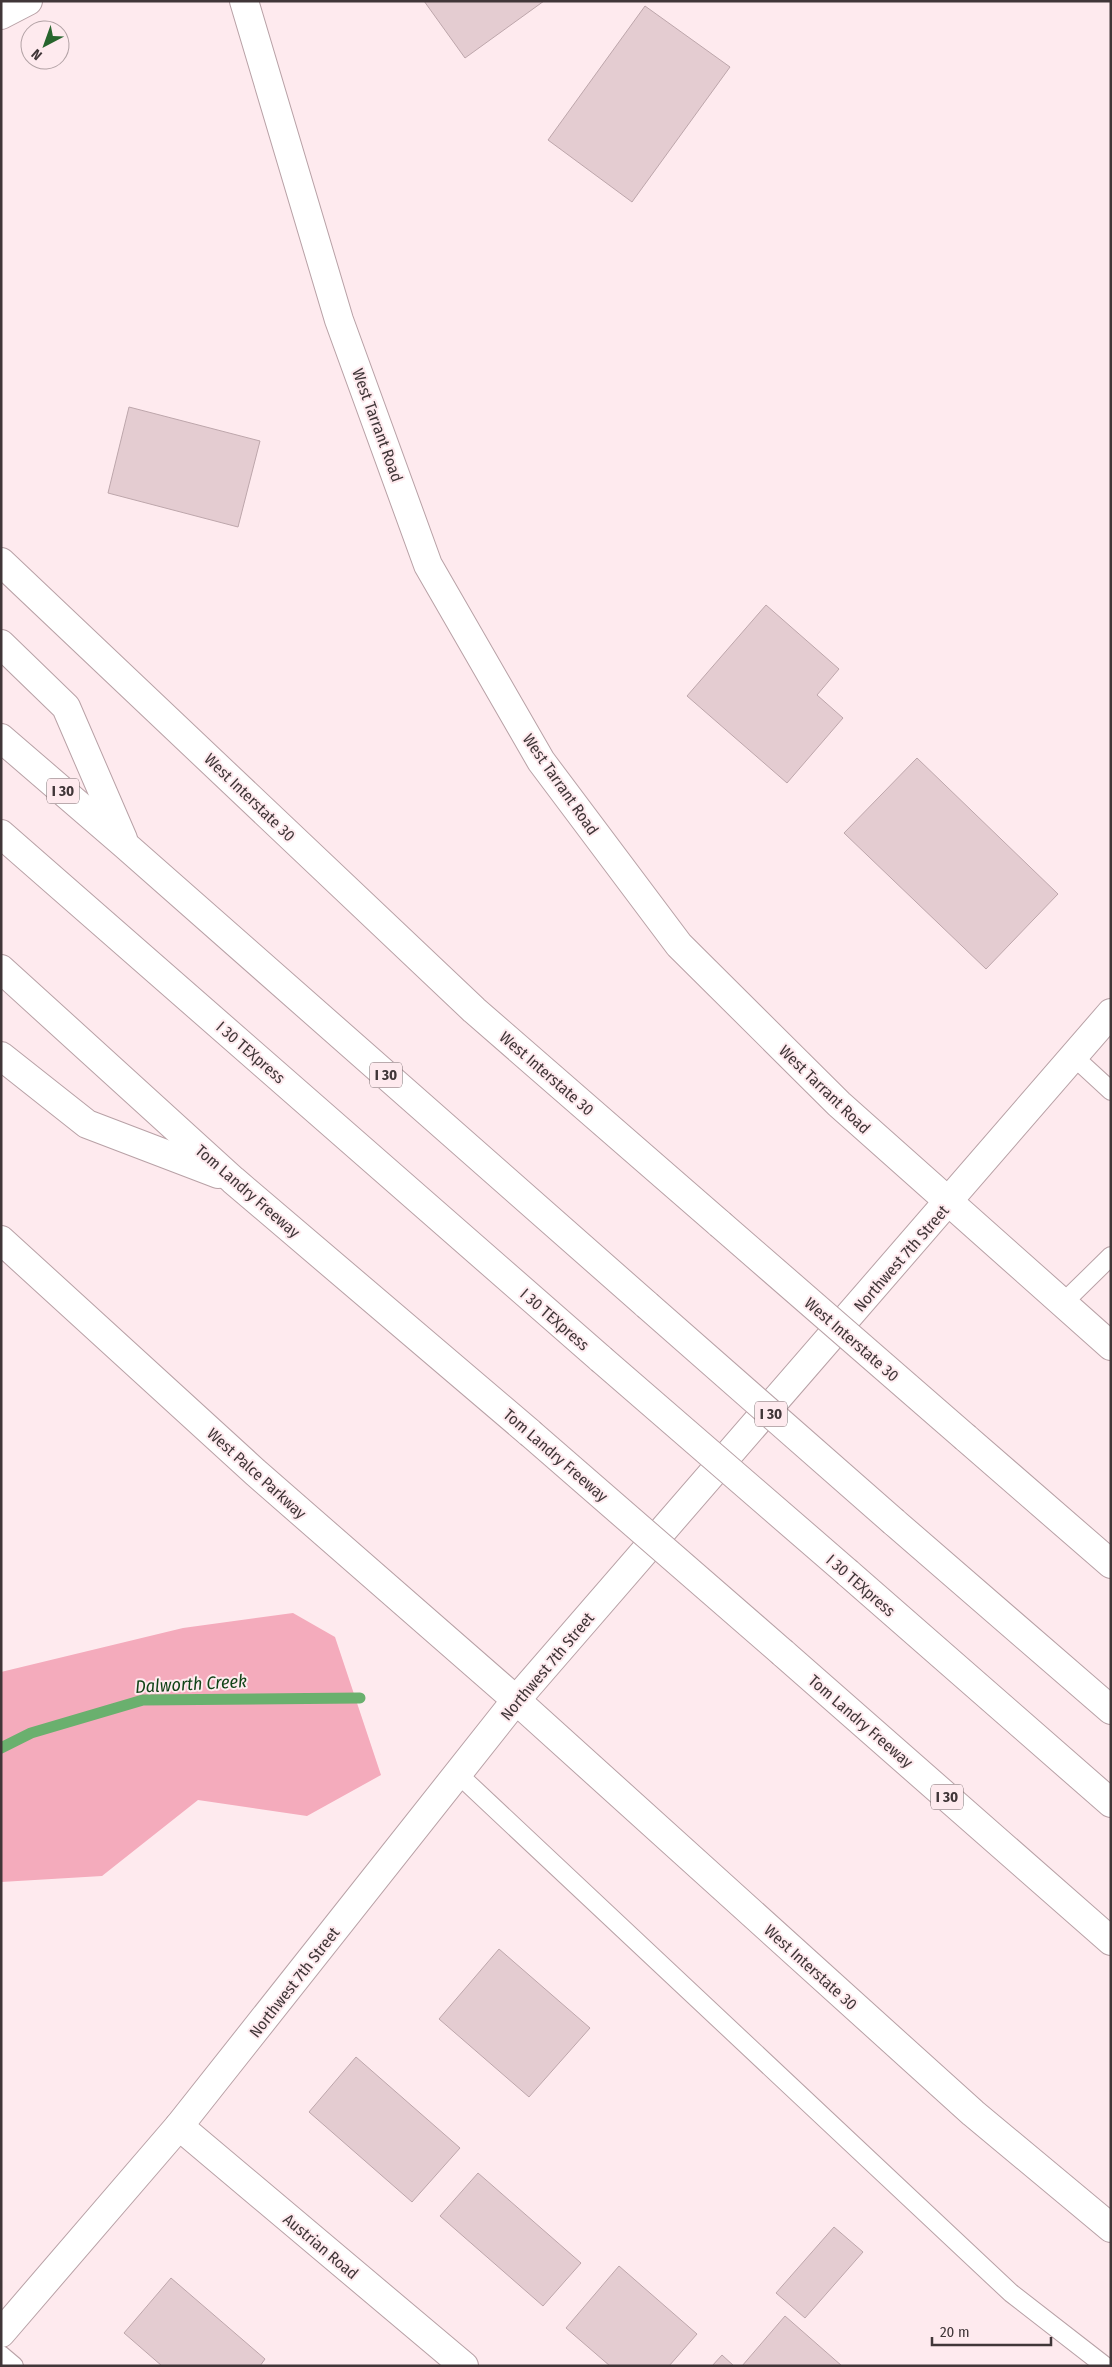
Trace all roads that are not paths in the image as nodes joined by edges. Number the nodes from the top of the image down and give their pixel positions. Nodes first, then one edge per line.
1 (28, 1) edge
2 (244, 1) edge
3 (1, 15) edge
4 (1, 562) edge
5 (1, 644) edge
6 (1, 738) edge
7 (1, 834) edge
8 (125, 845) junction
9 (1, 969) edge
10 (1111, 1013) edge
11 (1, 1056) edge
12 (1073, 1056) junction
13 (1111, 1091) edge
14 (233, 1180) junction
15 (949, 1202) junction
16 (1, 1240) edge
17 (1111, 1256) edge
18 (1062, 1304) junction
19 (1111, 1346) edge
20 (1111, 1564) edge
21 (516, 1700) junction
22 (1111, 1710) edge
23 (458, 1774) junction
24 (1111, 1803) edge
25 (1111, 1941) edge
26 (179, 2126) junction
27 (1111, 2228) edge
28 (1, 2334) edge
29 (1, 2355) edge
30 (14, 2366) edge
31 (464, 2366) edge
32 (1105, 2366) edge

1 - 3 main road
2 - 15 main road, West Tarrant Road
4 - 20 main road, West Interstate 30, bridge
5 - 8 main road
6 - 8 main road, I 30
7 - 24 main road, I 30 TEXpress, bridge
8 - 22 main road, I 30, bridge
9 - 14 main road, Tom Landry Freeway / I 30
10 - 12 main road, Northwest 7th Street
11 - 14 main road
12 - 13 lane
12 - 15 main road, Northwest 7th Street
14 - 25 main road, Tom Landry Freeway / I 30, bridge
15 - 18 main road, West Tarrant Road
15 - 21 main road, Northwest 7th Street
16 - 21 main road, West Palce Parkway
17 - 18 lane
18 - 19 main road, West Tarrant Road
21 - 23 main road, Northwest 7th Street
21 - 27 main road, West Interstate 30
23 - 26 main road, Northwest 7th Street
23 - 32 lane
26 - 28 main road, Northwest 7th Street
26 - 31 main road, Austrian Road
29 - 30 lane

